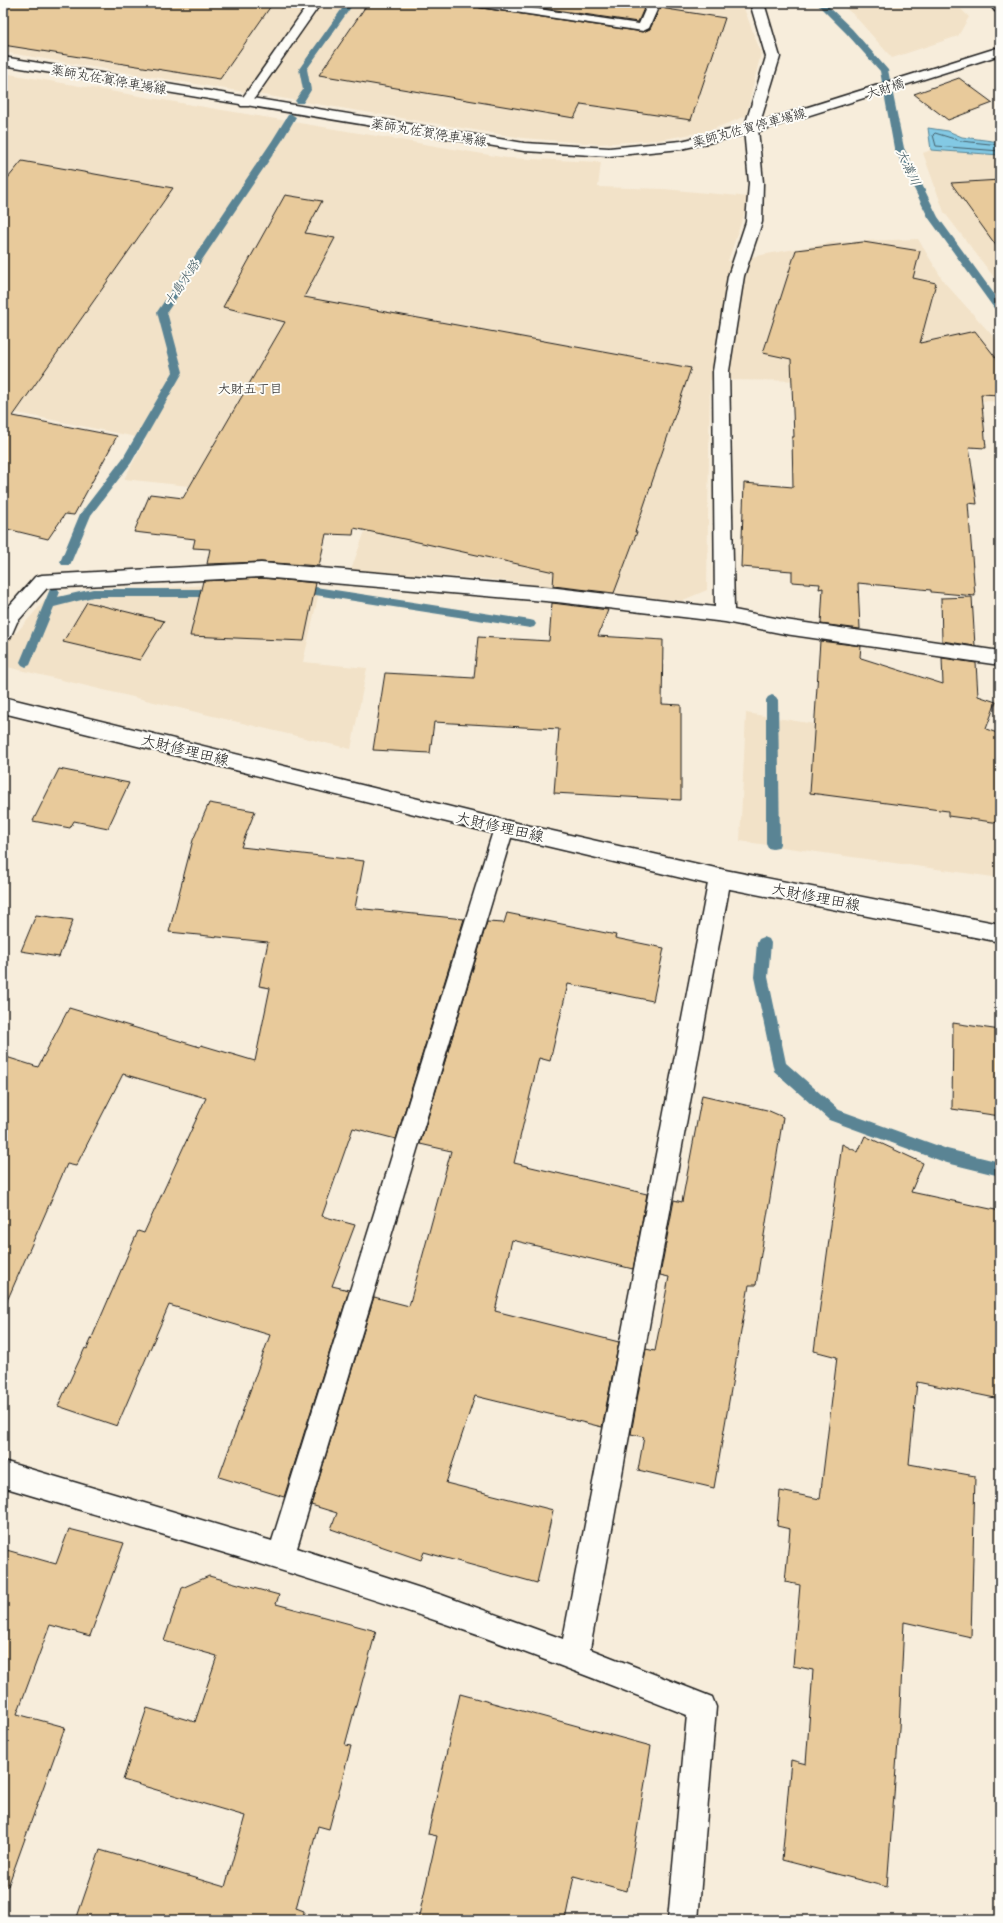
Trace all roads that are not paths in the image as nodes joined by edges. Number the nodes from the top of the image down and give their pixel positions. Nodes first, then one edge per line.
1 (315, 3) edge
2 (475, 3) edge
3 (654, 3) edge
4 (757, 3) edge
5 (996, 3) edge
6 (1000, 8) edge
7 (1000, 51) edge
8 (3, 62) edge
9 (852, 98) joint
10 (245, 102) junction
11 (751, 129) junction
12 (725, 615) junction
13 (5, 623) edge
14 (1000, 658) edge
15 (3, 705) edge
16 (504, 828) junction
17 (720, 878) junction
18 (1000, 933) edge
19 (3, 1474) edge
20 (281, 1557) junction
21 (574, 1657) junction
22 (683, 1920) edge

1 - 10 lane
2 - 3 lane
4 - 11 street
5 - 6 street
7 - 9 street, 大財橋
8 - 10 street, 薬師丸佐賀停車場線
9 - 11 street, 薬師丸佐賀停車場線
10 - 11 street, 薬師丸佐賀停車場線
11 - 12 street
12 - 13 street
12 - 14 street
15 - 16 street, 大財修理田線
16 - 17 street, 大財修理田線
16 - 20 street
17 - 18 street, 大財修理田線
17 - 21 street
19 - 20 street
20 - 21 street
21 - 22 street

